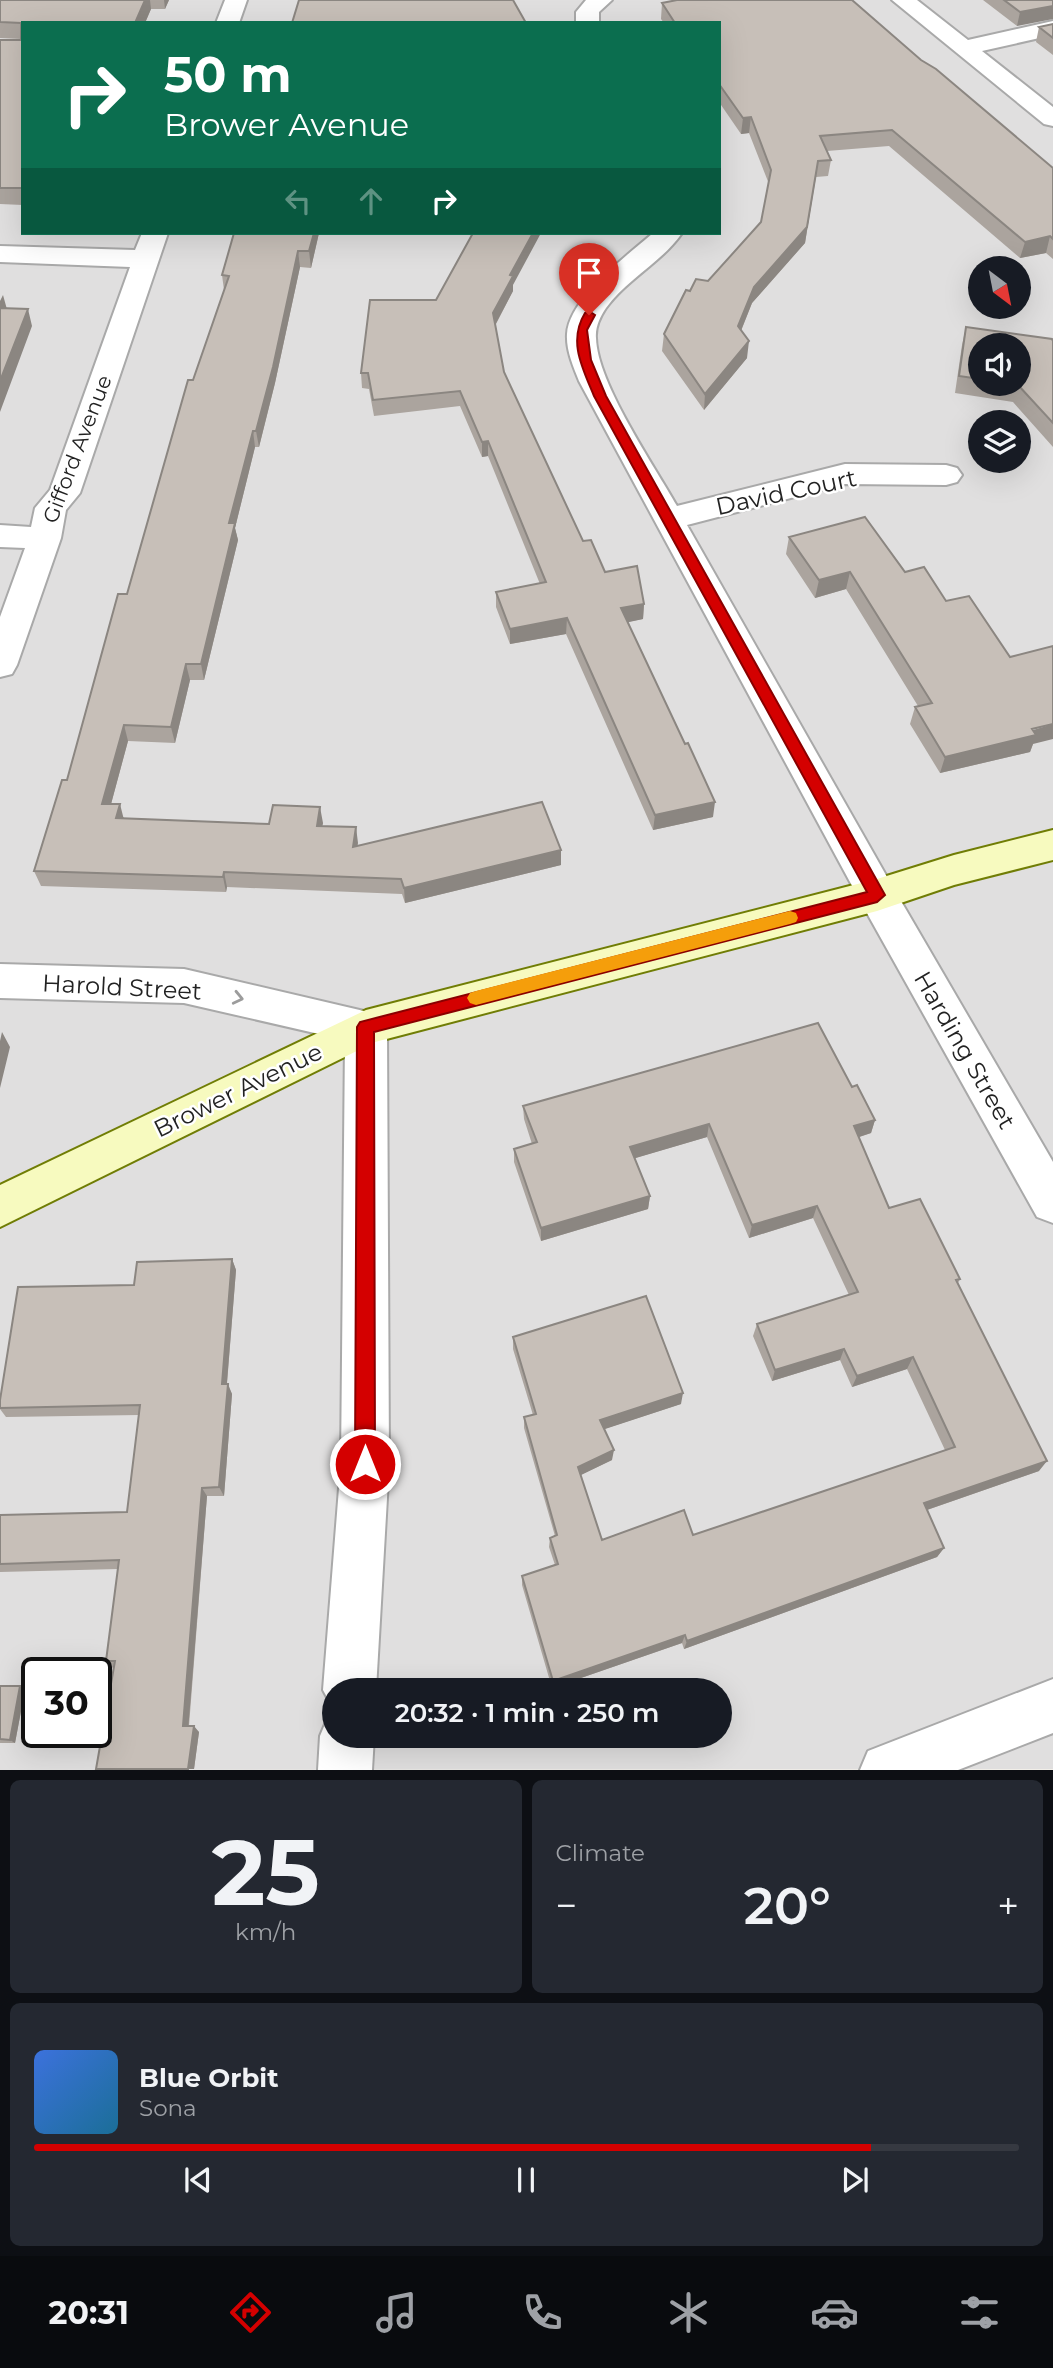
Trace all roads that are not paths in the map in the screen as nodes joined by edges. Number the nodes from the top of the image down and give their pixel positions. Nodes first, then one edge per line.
1 (236, 0) edge
2 (601, 0) edge
3 (903, 0) edge
4 (228, 21) edge
5 (587, 21) edge
6 (1053, 27) edge
7 (964, 48) junction
8 (1053, 119) edge
9 (667, 235) edge
10 (151, 246) edge
11 (0, 254) edge
12 (946, 475) dead end
13 (668, 519) junction
14 (0, 536) edge
15 (45, 538) junction
16 (0, 665) edge
17 (1053, 845) edge
18 (877, 895) junction
19 (0, 981) edge
20 (366, 1027) junction
21 (1053, 1203) edge
22 (0, 1207) edge
23 (351, 1678) edge
24 (1053, 1706) edge
25 (346, 1748) edge
26 (345, 1769) edge
27 (887, 1769) edge

1 - 4 street
2 - 5 street
3 - 7 street
6 - 7 street
7 - 8 street
9 - 13 street, Harding Street
10 - 11 street
10 - 15 street, Gifford Avenue
12 - 13 street, David Court
13 - 18 street, Harding Street
14 - 15 street
15 - 16 street, Gifford Avenue
17 - 18 main road, Brower Avenue
18 - 20 main road, Brower Avenue
18 - 21 street, Harding Street
19 -> 20 street, Harold Street
20 - 22 main road, Brower Avenue
20 - 23 street
24 - 27 street
25 - 26 street

